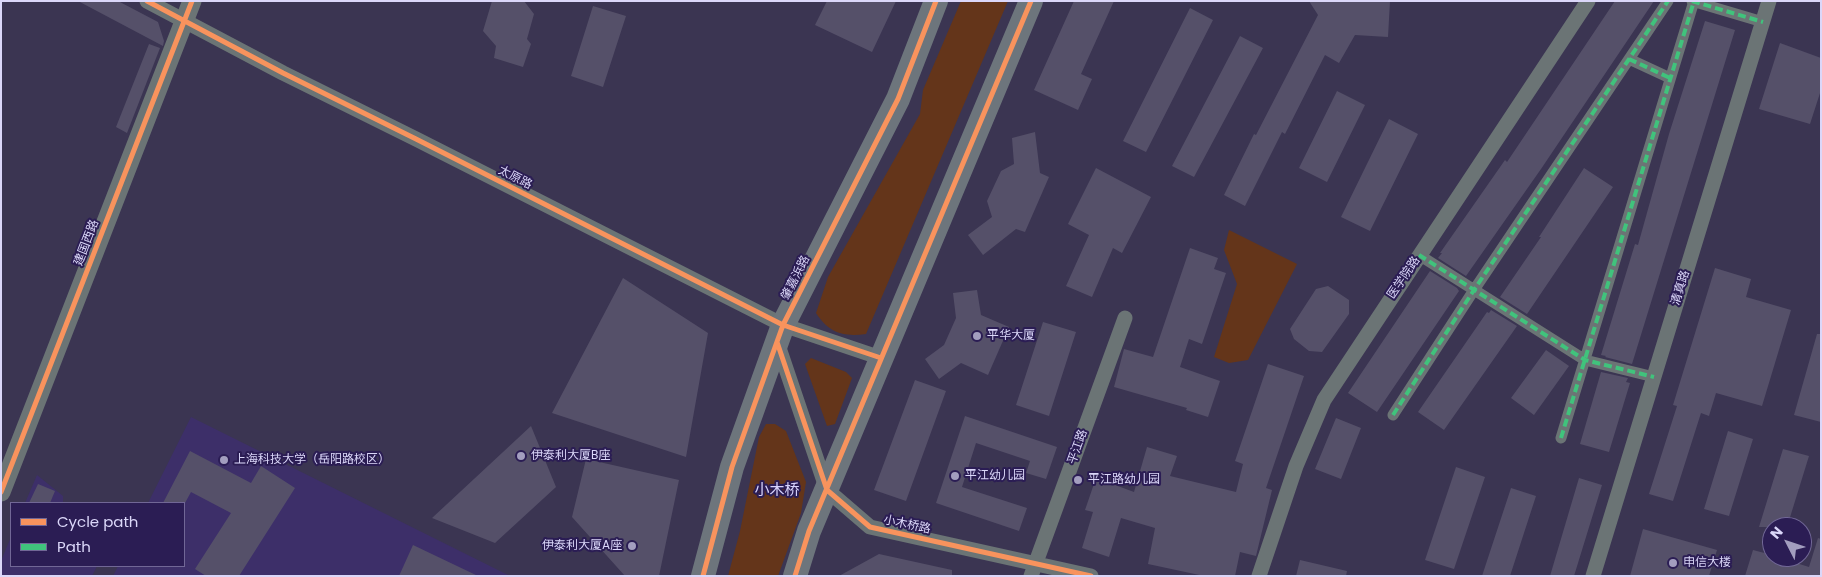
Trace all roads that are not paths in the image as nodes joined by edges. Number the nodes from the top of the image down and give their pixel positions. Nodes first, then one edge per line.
1 (146, 1) edge
2 (192, 1) edge
3 (936, 1) edge
4 (1031, 1) edge
5 (1588, 1) edge
6 (1668, 1) edge
7 (1693, 1) edge
8 (1769, 1) edge
9 (184, 21) junction
10 (1763, 22) junction
11 (1629, 59) junction
12 (1670, 78) junction
13 (1419, 256) junction
14 (1474, 290) junction
15 (1126, 318) dead end
16 (780, 333) junction
17 (881, 358) junction
18 (1585, 360) junction
19 (1654, 377) junction
20 (1393, 415) dead end
21 (1561, 438) dead end
22 (827, 490) junction
23 (1, 492) edge
24 (1033, 570) edge
25 (703, 576) edge
26 (795, 576) edge
27 (1090, 576) edge
28 (1259, 576) edge
29 (1594, 576) edge

1 - 9 street, 太原路
2 - 9 street, 建国西路
3 - 16 main road, 肇嘉浜路
4 - 17 main road
5 - 13 street, 医学院路
6 - 11 street
7 - 10 street
7 - 12 street
8 - 10 street, 清真路
9 - 16 street, 太原路
9 - 23 street, 建国西路
10 - 19 street, 清真路
11 - 12 street
11 - 14 street
12 - 18 street
13 - 14 street
13 - 28 street, 医学院路
14 - 18 street
14 - 20 street
15 - 24 street, 平江路
16 - 17 street, 太原路
16 - 22 street
16 - 25 main road, 肇嘉浜路
17 - 22 main road
18 - 19 street
18 - 21 street
19 - 29 street, 清真路
22 - 24 street, 小木桥路
22 - 26 main road
24 - 27 street, 小木桥路

